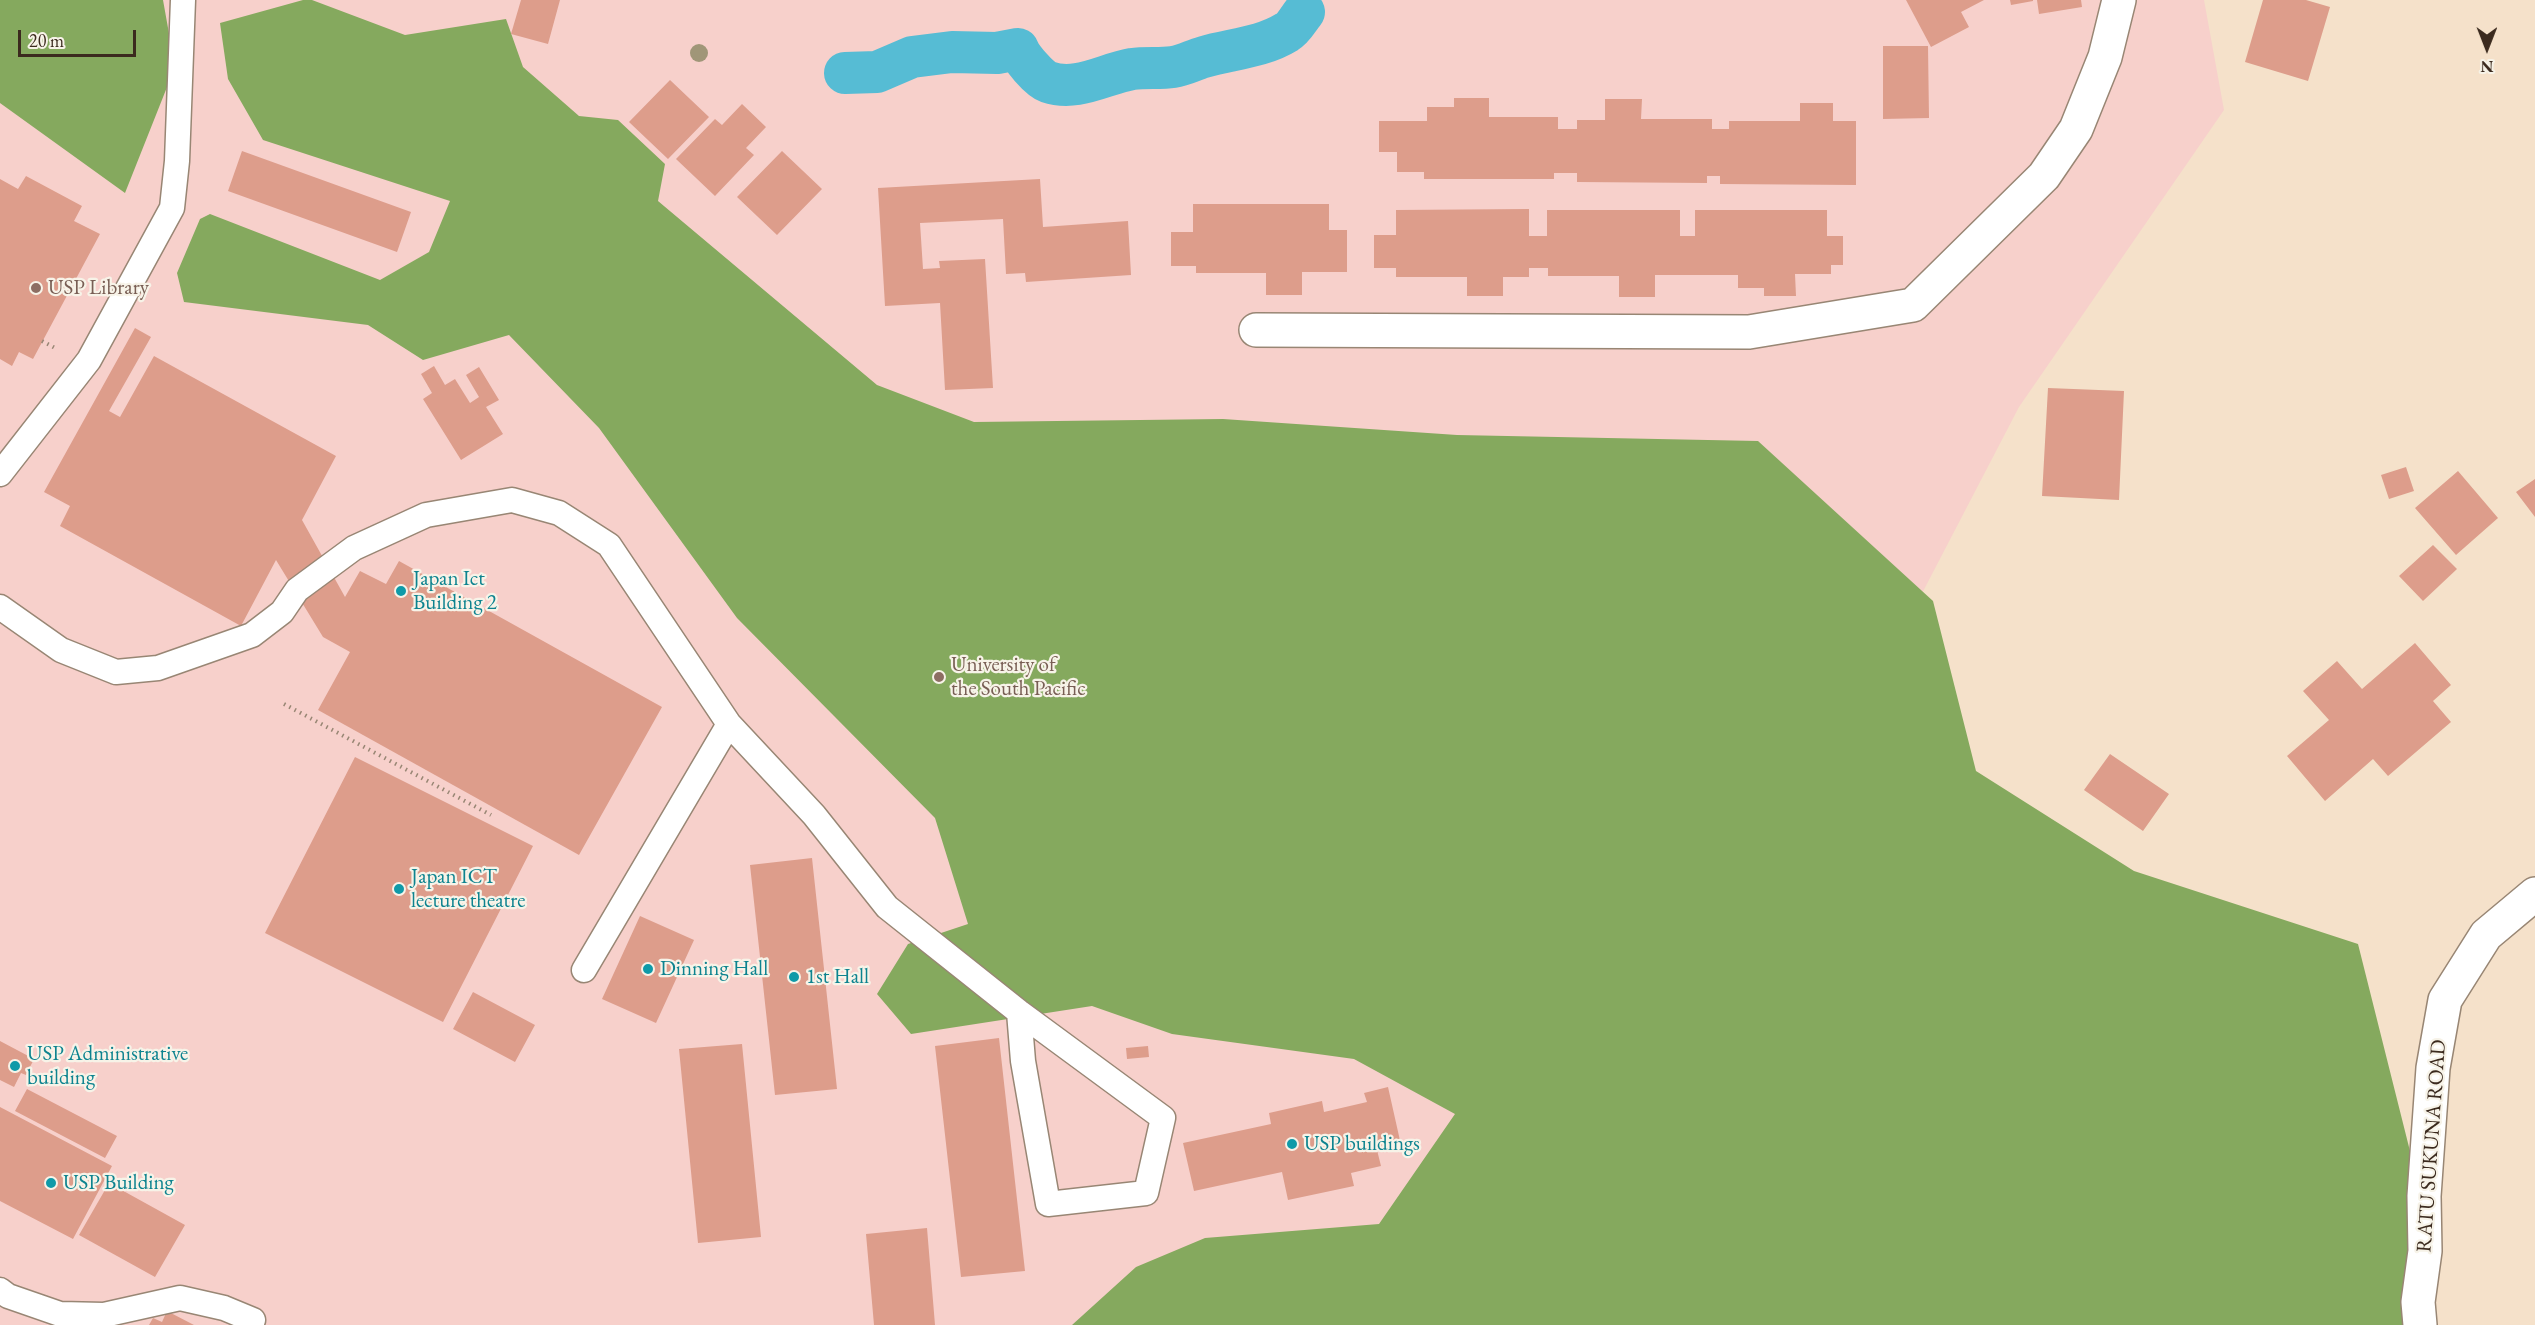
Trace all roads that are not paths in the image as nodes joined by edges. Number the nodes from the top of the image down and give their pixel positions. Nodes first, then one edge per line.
1 (183, 0) edge
2 (2119, 0) edge
3 (1256, 330) dead end
4 (0, 474) edge
5 (0, 607) edge
6 (729, 724) junction
7 (2535, 894) edge
8 (584, 970) dead end
9 (1019, 1012) junction
10 (0, 1290) edge
11 (253, 1320) dead end
12 (2420, 1325) edge

1 - 4 lane
2 - 3 street
5 - 6 lane
6 - 8 lane
6 - 9 lane
7 - 12 street, RATU SUKUNA ROAD
9 - 9 lane
10 - 11 lane

